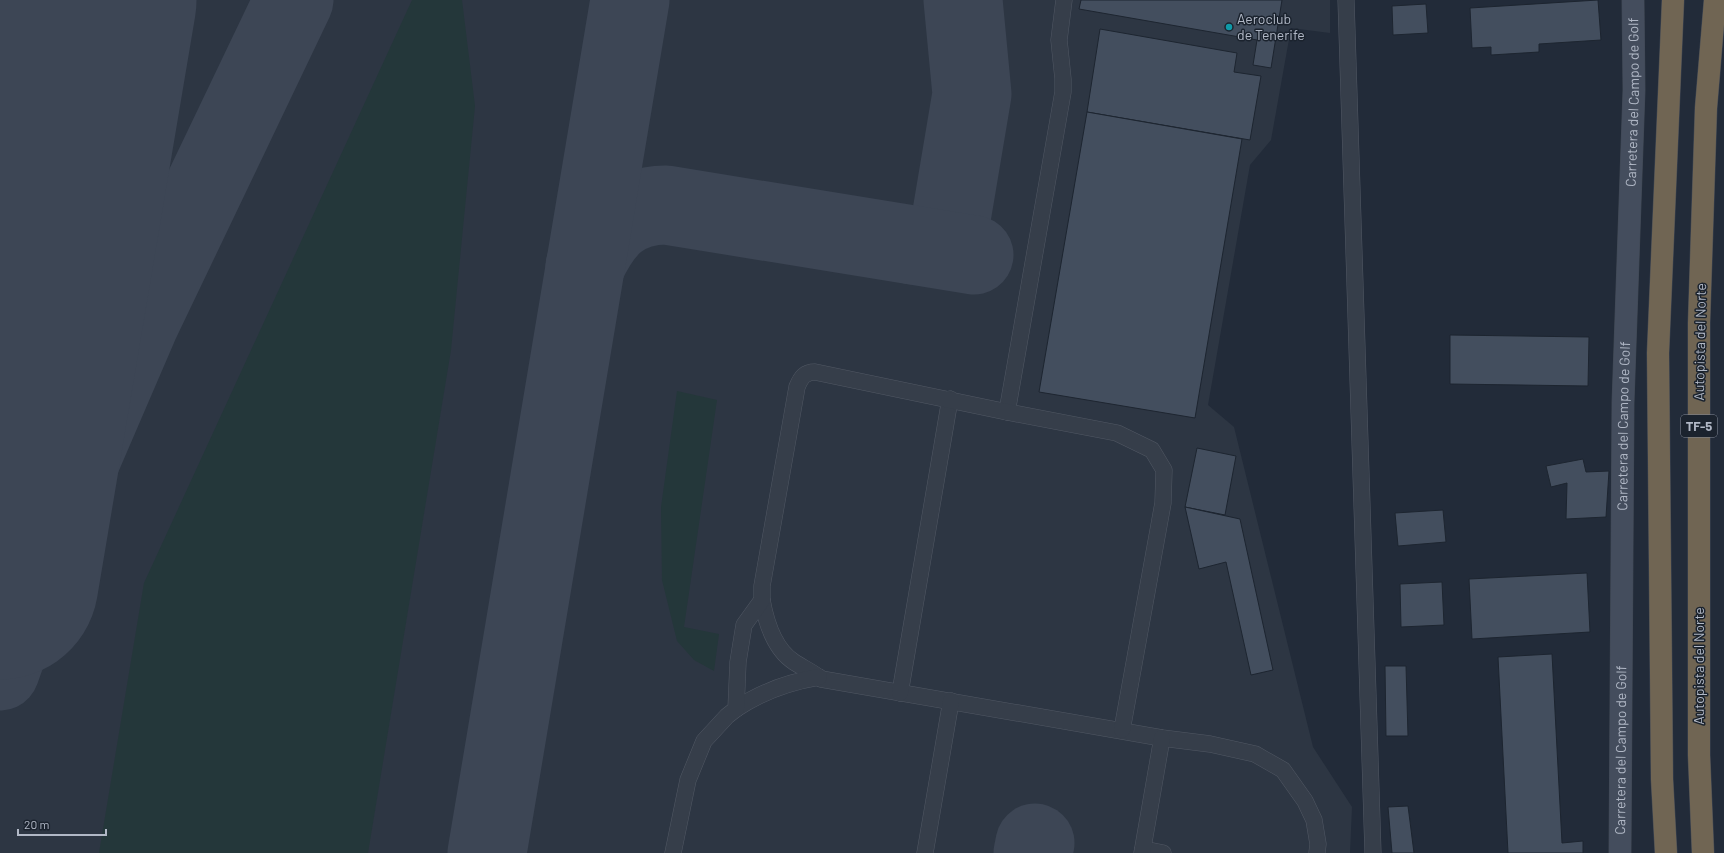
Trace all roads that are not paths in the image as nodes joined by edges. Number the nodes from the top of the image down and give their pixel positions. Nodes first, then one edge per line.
1 (1064, 0) edge
2 (1346, 0) edge
3 (1633, 0) edge
4 (1673, 0) edge
5 (1715, 0) edge
6 (950, 399) junction
7 (1008, 412) junction
8 (762, 600) junction
9 (819, 677) junction
10 (900, 693) junction
11 (951, 701) junction
12 (736, 709) junction
13 (1122, 730) junction
14 (1162, 738) junction
15 (1143, 851) edge
16 (674, 853) edge
17 (925, 853) edge
18 (1163, 853) edge
19 (1317, 853) edge
20 (1373, 853) edge
21 (1620, 853) edge
22 (1666, 853) edge
23 (1703, 853) edge

1 - 7 lane
2 - 20 lane
3 - 21 main road, Carretera del Campo de Golf
4 - 22 highway
5 - 23 highway, Autopista del Norte / TF-5
6 - 7 lane
6 - 8 lane
6 - 10 lane
7 - 13 lane
8 - 9 lane
8 - 12 lane
9 - 10 lane
9 - 12 lane
10 - 11 lane
11 - 13 lane
11 - 17 lane
12 - 16 lane
13 - 14 lane
14 - 15 lane
14 - 19 lane
15 - 18 lane

